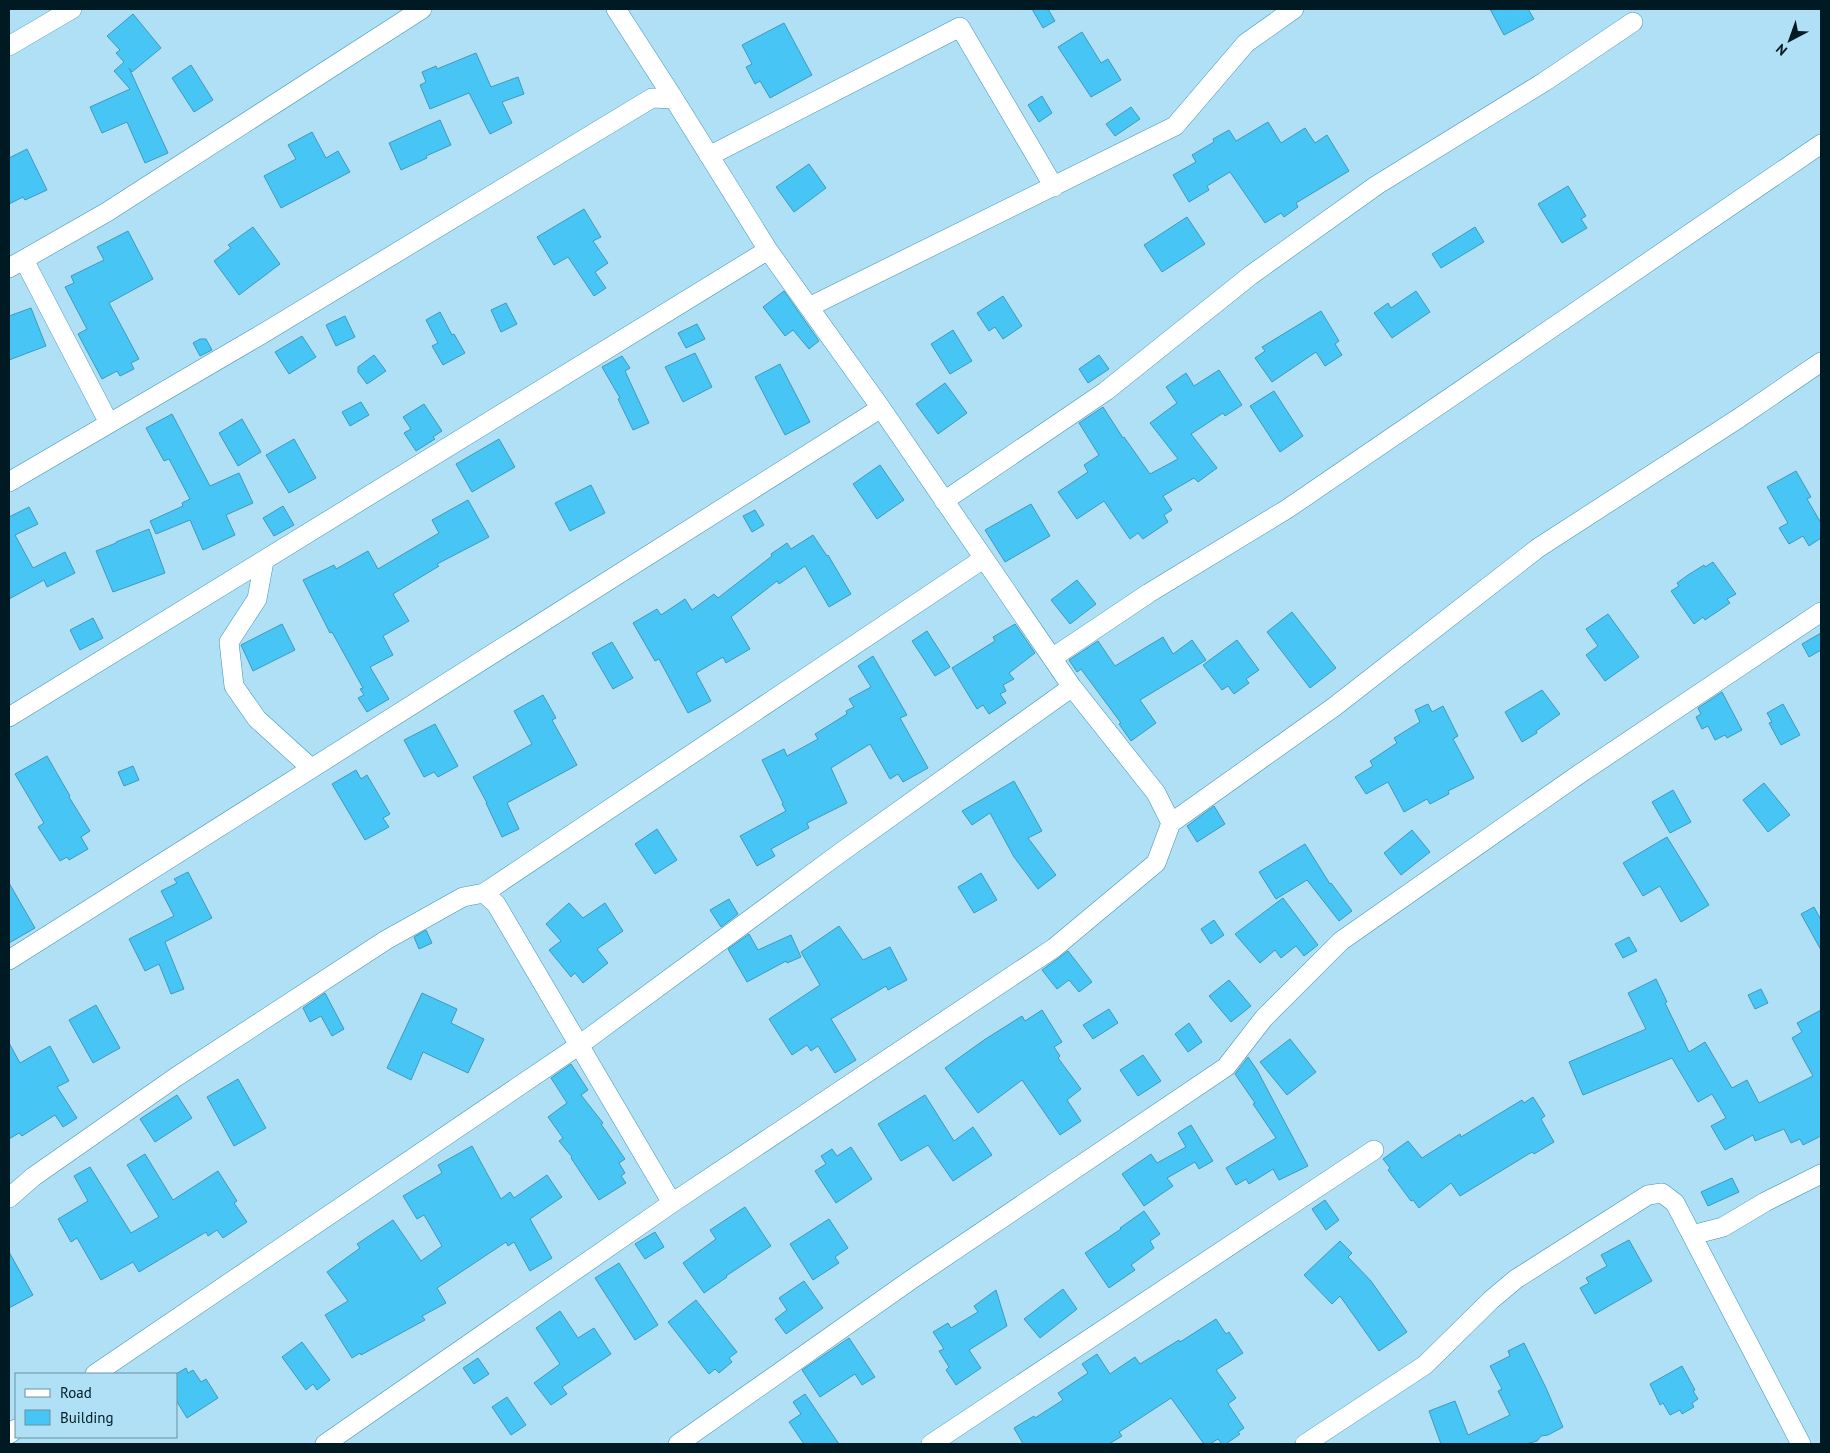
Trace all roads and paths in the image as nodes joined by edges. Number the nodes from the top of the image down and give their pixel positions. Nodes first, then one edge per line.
1 (72, 9) edge
2 (422, 9) edge
3 (616, 9) edge
4 (1294, 9) edge
5 (1633, 22) dead end
6 (9, 46) edge
7 (674, 99) junction
8 (1821, 144) edge
9 (709, 156) junction
10 (1054, 187) junction
11 (768, 250) junction
12 (16, 264) edge
13 (809, 307) junction
14 (1821, 362) edge
15 (881, 408) junction
16 (110, 423) junction
17 (9, 482) edge
18 (944, 502) junction
19 (983, 558) junction
20 (264, 561) junction
21 (1821, 612) edge
22 (1052, 658) junction
23 (1072, 687) junction
24 (9, 718) edge
25 (312, 768) junction
26 (1171, 823) junction
27 (484, 894) junction
28 (9, 960) edge
29 (578, 1046) junction
30 (1374, 1150) dead end
31 (1821, 1174) edge
32 (9, 1198) edge
33 (672, 1202) junction
34 (1692, 1235) junction
35 (96, 1373) edge
36 (325, 1444) edge
37 (678, 1444) edge
38 (931, 1444) edge
39 (1305, 1444) edge
40 (1801, 1444) edge

1 - 6 street
2 - 12 street
3 - 7 street
4 - 10 street
5 - 18 street
7 - 9 street
7 - 16 street
8 - 22 street
9 - 10 street
9 - 11 street
10 - 13 street
11 - 13 street
11 - 20 street
12 - 16 street
13 - 15 street
14 - 26 street
15 - 18 street
15 - 25 street
16 - 17 street
18 - 19 street
19 - 22 street
19 - 27 street
20 - 24 street
20 - 25 street
21 - 37 street
22 - 23 street
23 - 26 street
23 - 29 street
25 - 28 street
26 - 33 street
27 - 29 street
27 - 32 street
29 - 33 street
29 - 35 street
30 - 38 street
31 - 34 street
33 - 36 street
34 - 39 street
34 - 40 street

